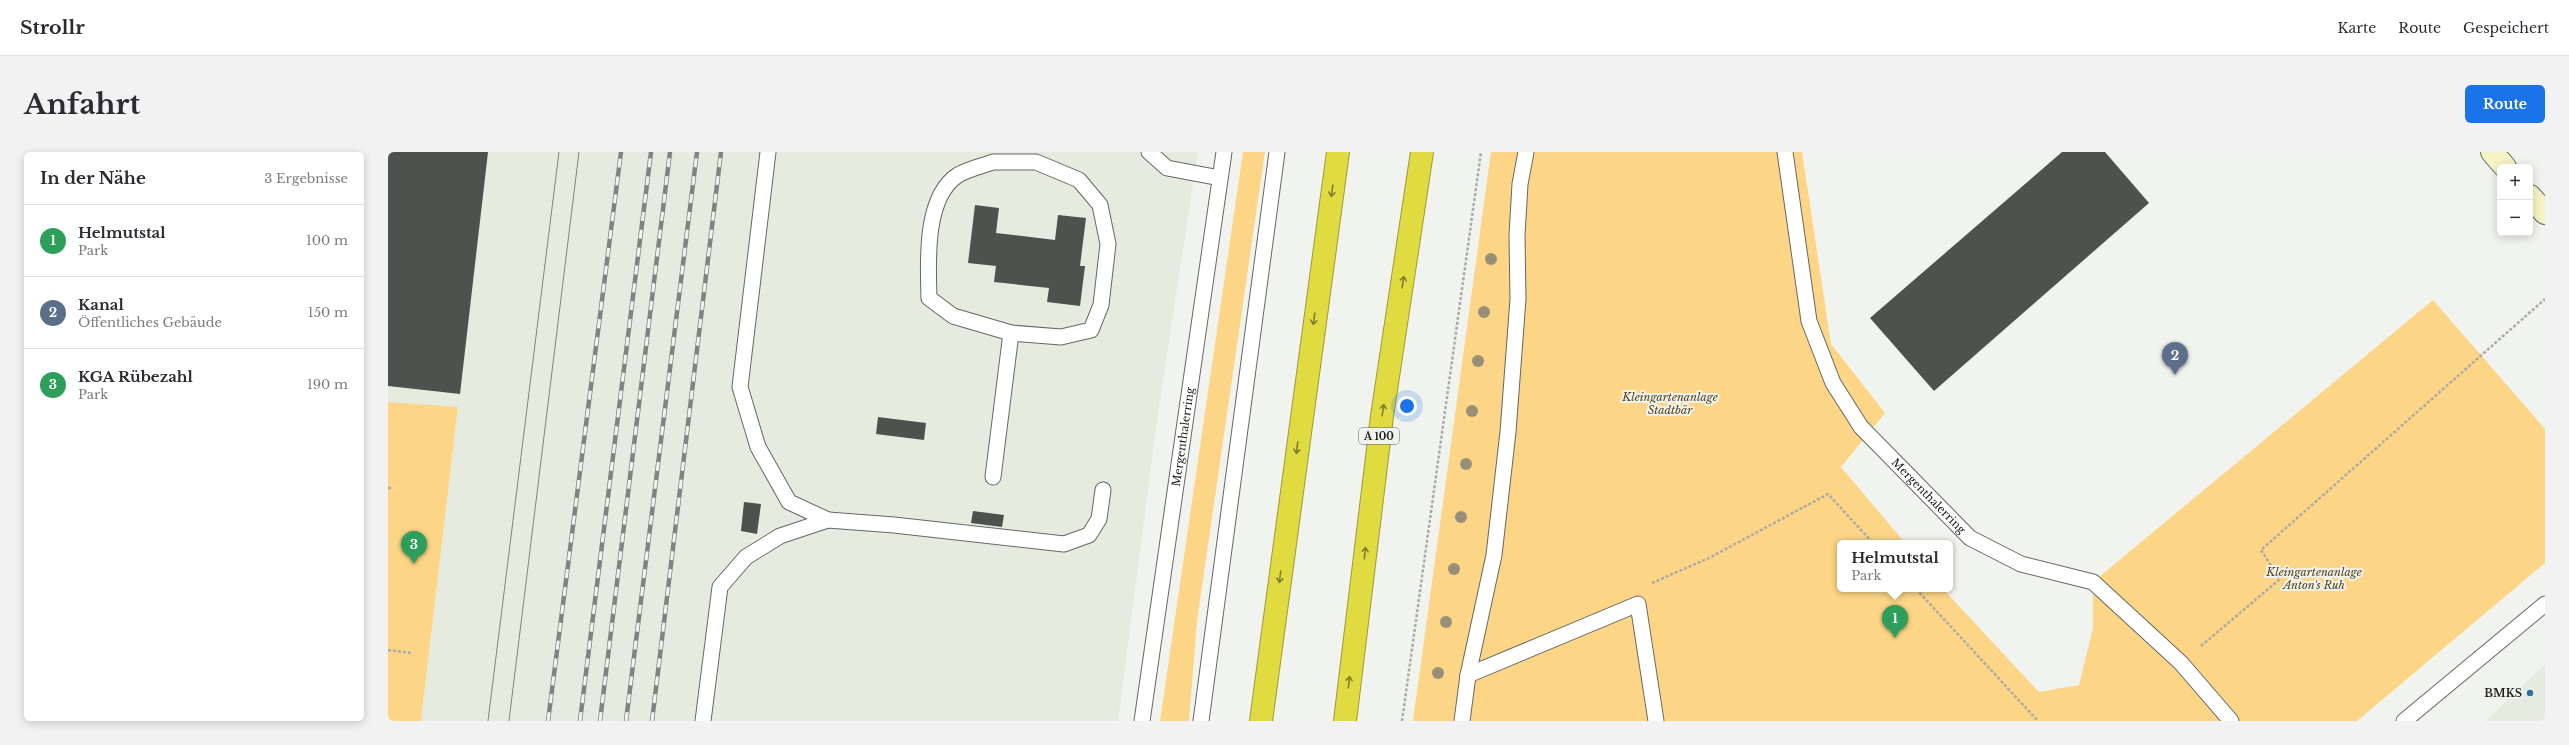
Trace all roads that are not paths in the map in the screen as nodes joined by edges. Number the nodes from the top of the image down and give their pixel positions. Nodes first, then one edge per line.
1 (768, 152) edge
2 (1150, 152) edge
3 (1224, 152) edge
4 (1277, 152) edge
5 (1338, 152) edge
6 (1422, 152) edge
7 (1526, 152) edge
8 (1785, 152) edge
9 (2492, 152) edge
10 (2502, 164) edge
11 (1220, 178) junction
12 (2533, 200) edge
13 (2545, 214) edge
14 (1011, 333) junction
15 (993, 477) dead end
16 (1103, 490) dead end
17 (828, 520) junction
18 (2545, 604) edge
19 (1468, 675) junction
20 (703, 721) edge
21 (1142, 721) edge
22 (1201, 721) edge
23 (1261, 721) edge
24 (1345, 721) edge
25 (1462, 721) edge
26 (1656, 721) edge
27 (2231, 721) edge
28 (2404, 721) edge

1 - 17 lane
2 - 11 lane
3 - 11 lane, Mergenthalerring
4 - 22 lane
5 -> 23 highway
24 -> 6 highway, A 100
7 - 19 lane
8 - 27 lane, Mergenthalerring
9 - 10 street
11 - 21 lane, Mergenthalerring
12 - 13 street
14 - 14 lane
14 - 15 lane
16 - 17 lane
17 - 20 lane
18 - 28 lane
19 - 25 lane
19 - 26 lane

